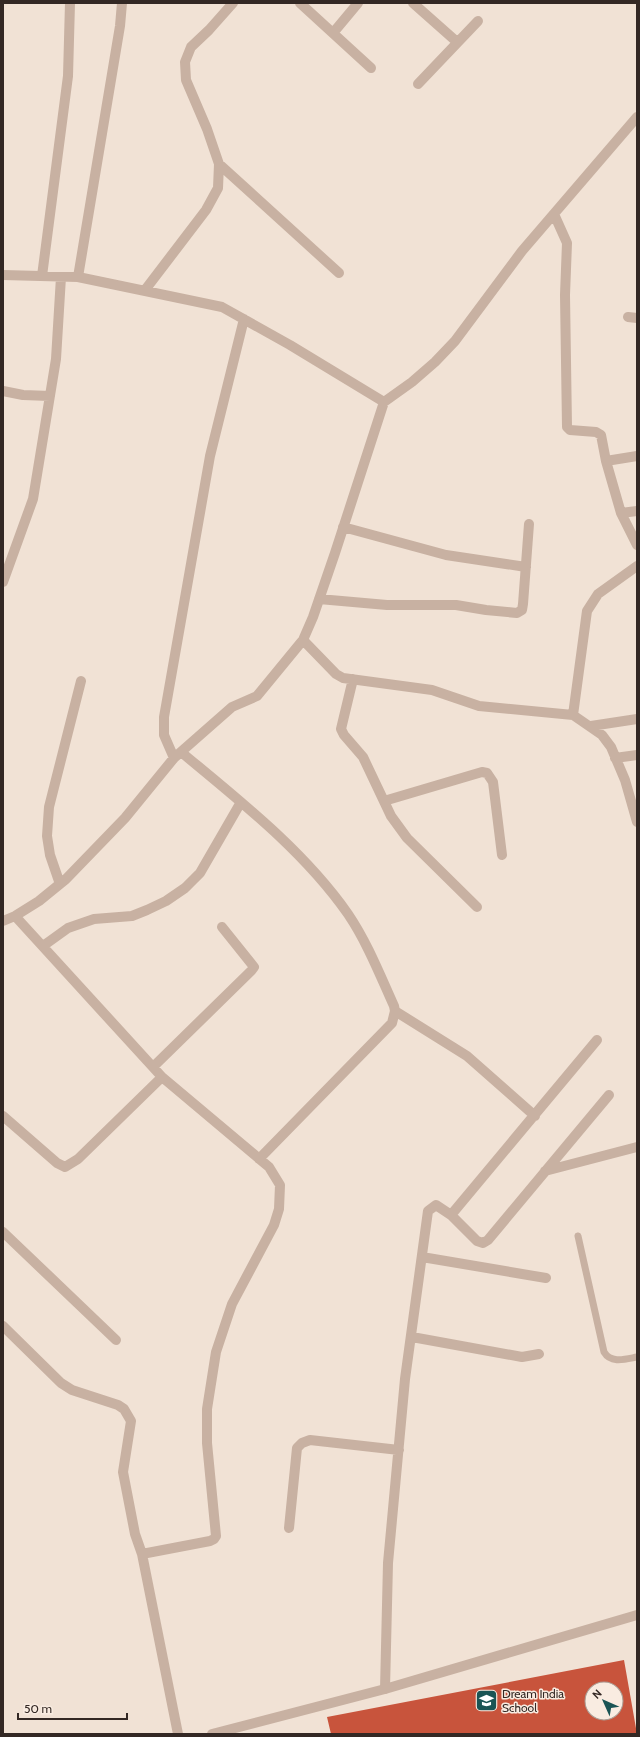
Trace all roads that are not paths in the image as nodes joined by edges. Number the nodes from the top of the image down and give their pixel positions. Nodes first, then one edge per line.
1 (70, 3) edge
2 (122, 3) edge
3 (233, 3) edge
4 (300, 3) edge
5 (358, 3) edge
6 (412, 3) edge
7 (478, 21) dead end
8 (333, 33) junction
9 (457, 42) junction
10 (371, 68) dead end
11 (418, 84) dead end
12 (635, 121) edge
13 (218, 164) junction
14 (554, 214) junction
15 (339, 273) dead end
16 (3, 275) edge
17 (42, 276) junction
18 (61, 277) junction
19 (78, 277) junction
20 (145, 290) junction
21 (244, 319) junction
22 (3, 391) edge
23 (50, 396) junction
24 (384, 402) junction
25 (637, 456) edge
26 (606, 461) junction
27 (637, 511) edge
28 (621, 513) junction
29 (529, 524) dead end
30 (343, 527) junction
31 (637, 545) edge
32 (637, 566) edge
33 (526, 567) junction
34 (3, 582) edge
35 (319, 599) junction
36 (303, 640) junction
37 (353, 679) junction
38 (81, 680) dead end
39 (573, 715) junction
40 (637, 719) edge
41 (591, 726) junction
42 (177, 755) junction
43 (637, 755) edge
44 (615, 758) junction
45 (384, 801) junction
46 (241, 802) junction
47 (637, 822) edge
48 (502, 854) dead end
49 (60, 884) junction
50 (477, 907) dead end
51 (15, 916) junction
52 (3, 921) edge
53 (222, 928) dead end
54 (43, 946) junction
55 (394, 1011) junction
56 (597, 1040) dead end
57 (153, 1067) junction
58 (162, 1077) junction
59 (609, 1094) dead end
60 (3, 1116) edge
61 (535, 1116) junction
62 (637, 1147) edge
63 (259, 1159) junction
64 (545, 1171) junction
65 (451, 1215) junction
66 (3, 1232) edge
67 (578, 1236) dead end
68 (422, 1257) junction
69 (546, 1278) dead end
70 (3, 1326) edge
71 (412, 1337) junction
72 (116, 1340) dead end
73 (539, 1354) dead end
74 (637, 1357) edge
75 (399, 1450) junction
76 (289, 1528) dead end
77 (142, 1554) junction
78 (637, 1615) edge
79 (385, 1688) junction
80 (178, 1734) edge
81 (212, 1734) edge

1 - 17 street
2 - 19 street
3 - 13 street
4 - 8 street
5 - 8 street
6 - 9 street
7 - 9 street
8 - 10 street
9 - 11 street
12 - 14 street
13 - 15 street
13 - 20 street
14 - 24 street
14 - 26 street
16 - 17 street
17 - 18 street
18 - 19 street
18 - 23 street
19 - 20 street
20 - 21 street
21 - 24 street
21 - 42 street
22 - 23 street
23 - 34 street
24 - 30 street
25 - 26 street
26 - 28 street
27 - 28 street
28 - 31 street
29 - 33 street
30 - 33 street
30 - 35 street
32 - 39 street
33 - 35 street
35 - 36 street
36 - 37 street
36 - 42 street
37 - 39 street
37 - 45 street
38 - 49 street
39 - 41 street
40 - 41 street
41 - 44 street
42 - 46 street
42 - 49 street
43 - 44 street
44 - 47 street
45 - 48 street
45 - 50 street
46 - 54 street
46 - 55 street
49 - 51 street
51 - 52 street
51 - 54 street
53 - 57 street
54 - 57 street
55 - 61 street
55 - 63 street
56 - 61 street
57 - 58 street
58 - 60 street
58 - 63 street
59 - 64 street
61 - 65 street
62 - 64 street
63 - 77 street
64 - 65 street
65 - 68 street
66 - 72 street
67 - 74 lane
68 - 69 street
68 - 71 street
70 - 77 street
71 - 73 street
71 - 75 street
75 - 76 street
75 - 79 street
77 - 80 street
78 - 79 street
79 - 81 street

